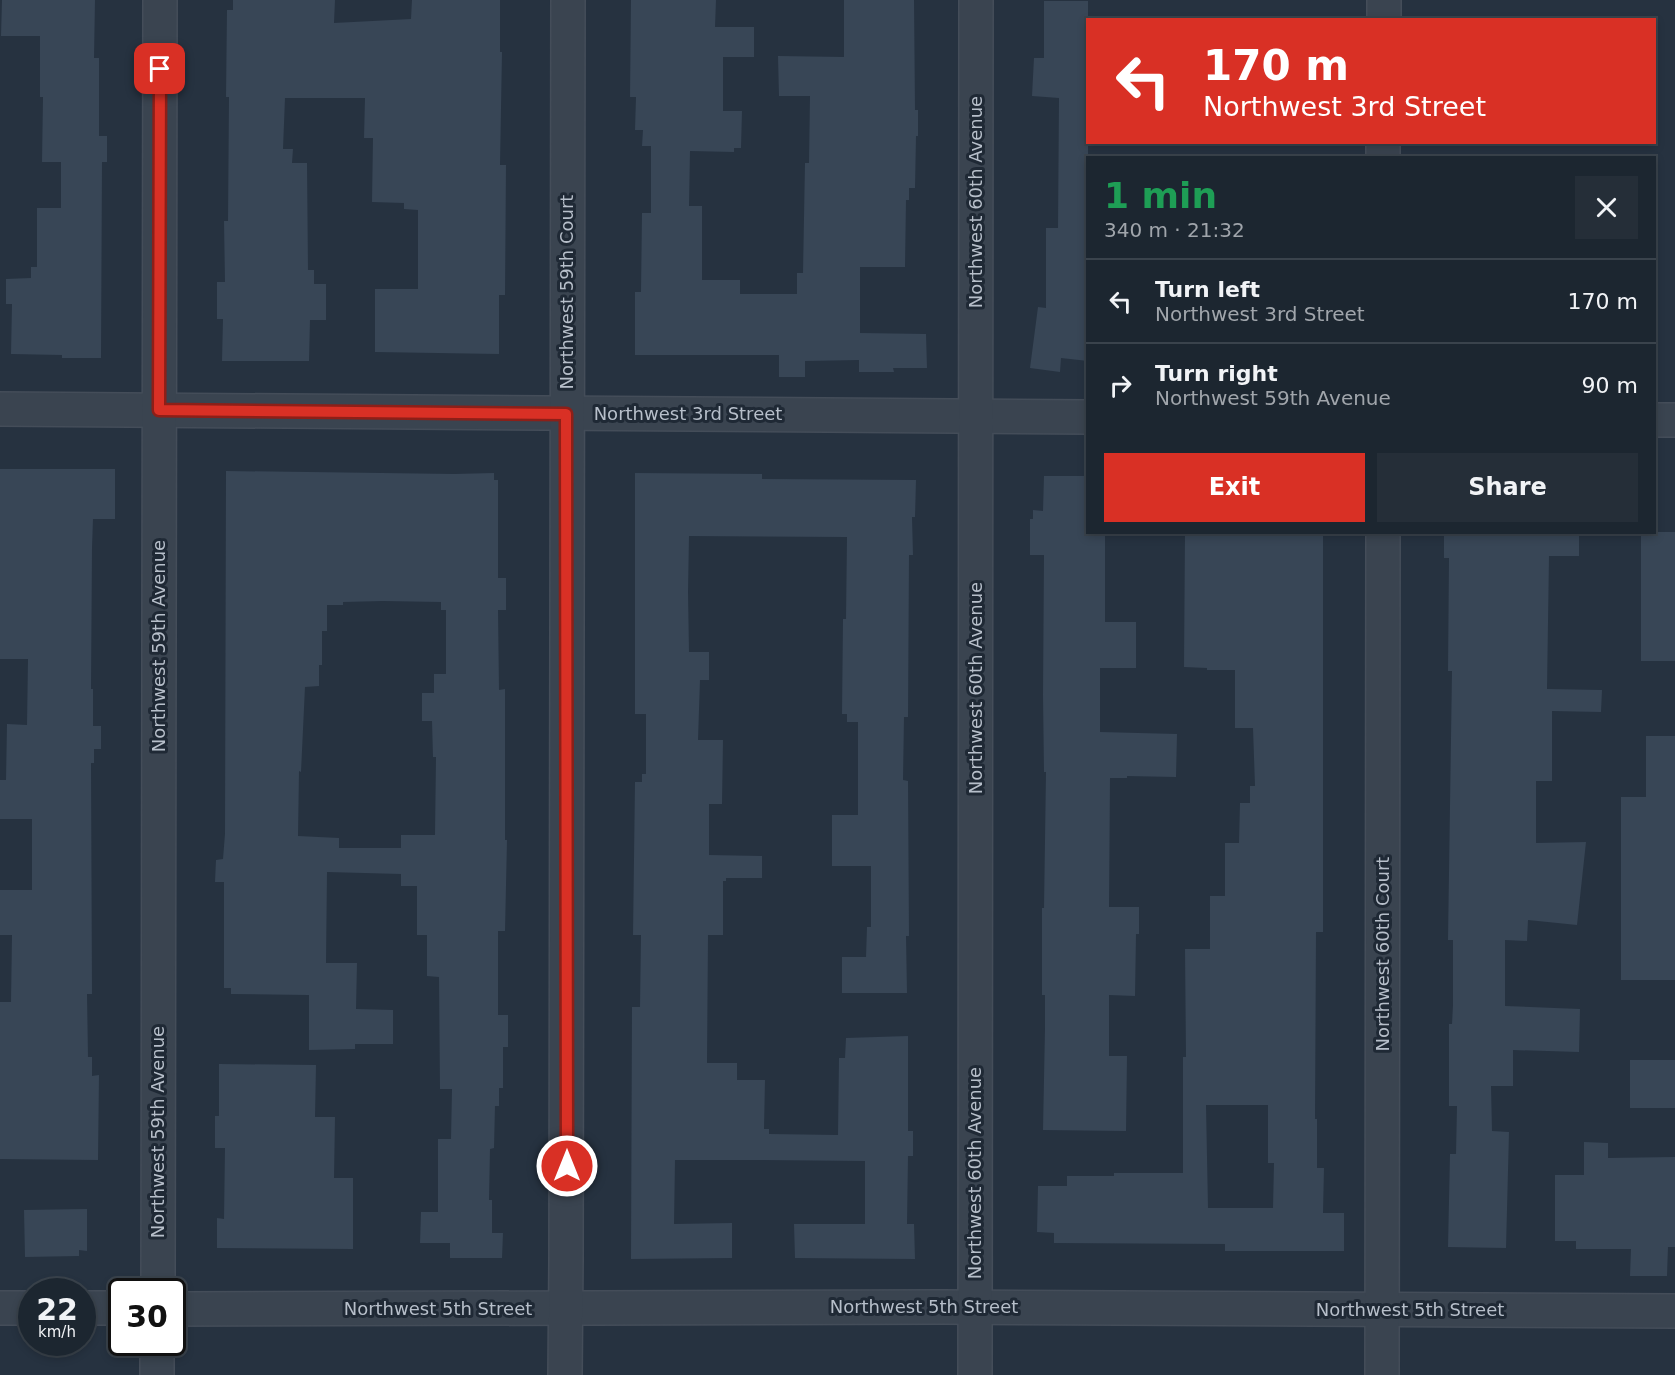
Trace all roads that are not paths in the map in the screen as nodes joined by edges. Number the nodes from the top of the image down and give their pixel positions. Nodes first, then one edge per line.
1 (160, 0) edge
2 (568, 0) edge
3 (976, 0) edge
4 (1384, 0) edge
5 (1384, 18) edge
6 (0, 409) edge
7 (159, 410) junction
8 (566, 414) junction
9 (976, 416) junction
10 (1086, 417) edge
11 (1656, 420) edge
12 (1675, 420) edge
13 (1383, 534) edge
14 (158, 1278) edge
15 (975, 1307) junction
16 (0, 1308) edge
17 (18, 1308) edge
18 (186, 1309) edge
19 (566, 1309) junction
20 (1383, 1311) junction
21 (1675, 1311) edge
22 (157, 1356) edge
23 (157, 1375) edge
24 (565, 1375) edge
25 (975, 1375) edge
26 (1382, 1375) edge

1 - 7 street, Northwest 59th Avenue
2 - 8 street, Northwest 59th Court
3 - 9 street, Northwest 60th Avenue
4 - 5 street
6 - 7 street, Northwest 3rd Street
7 - 8 street, Northwest 3rd Street
7 - 14 street, Northwest 59th Avenue
8 - 9 street, Northwest 3rd Street
8 - 19 street, Northwest 59th Court
9 - 10 street, Northwest 3rd Street
9 - 15 street, Northwest 60th Avenue
11 - 12 street
13 - 20 street, Northwest 60th Court
15 - 19 street, Northwest 5th Street
15 - 20 street, Northwest 5th Street
15 - 25 street, Northwest 60th Avenue
16 - 17 street
18 - 19 street, Northwest 5th Street
19 - 24 street, Northwest 59th Court
20 - 21 street, Northwest 5th Street
20 - 26 street, Northwest 60th Court
22 - 23 street

